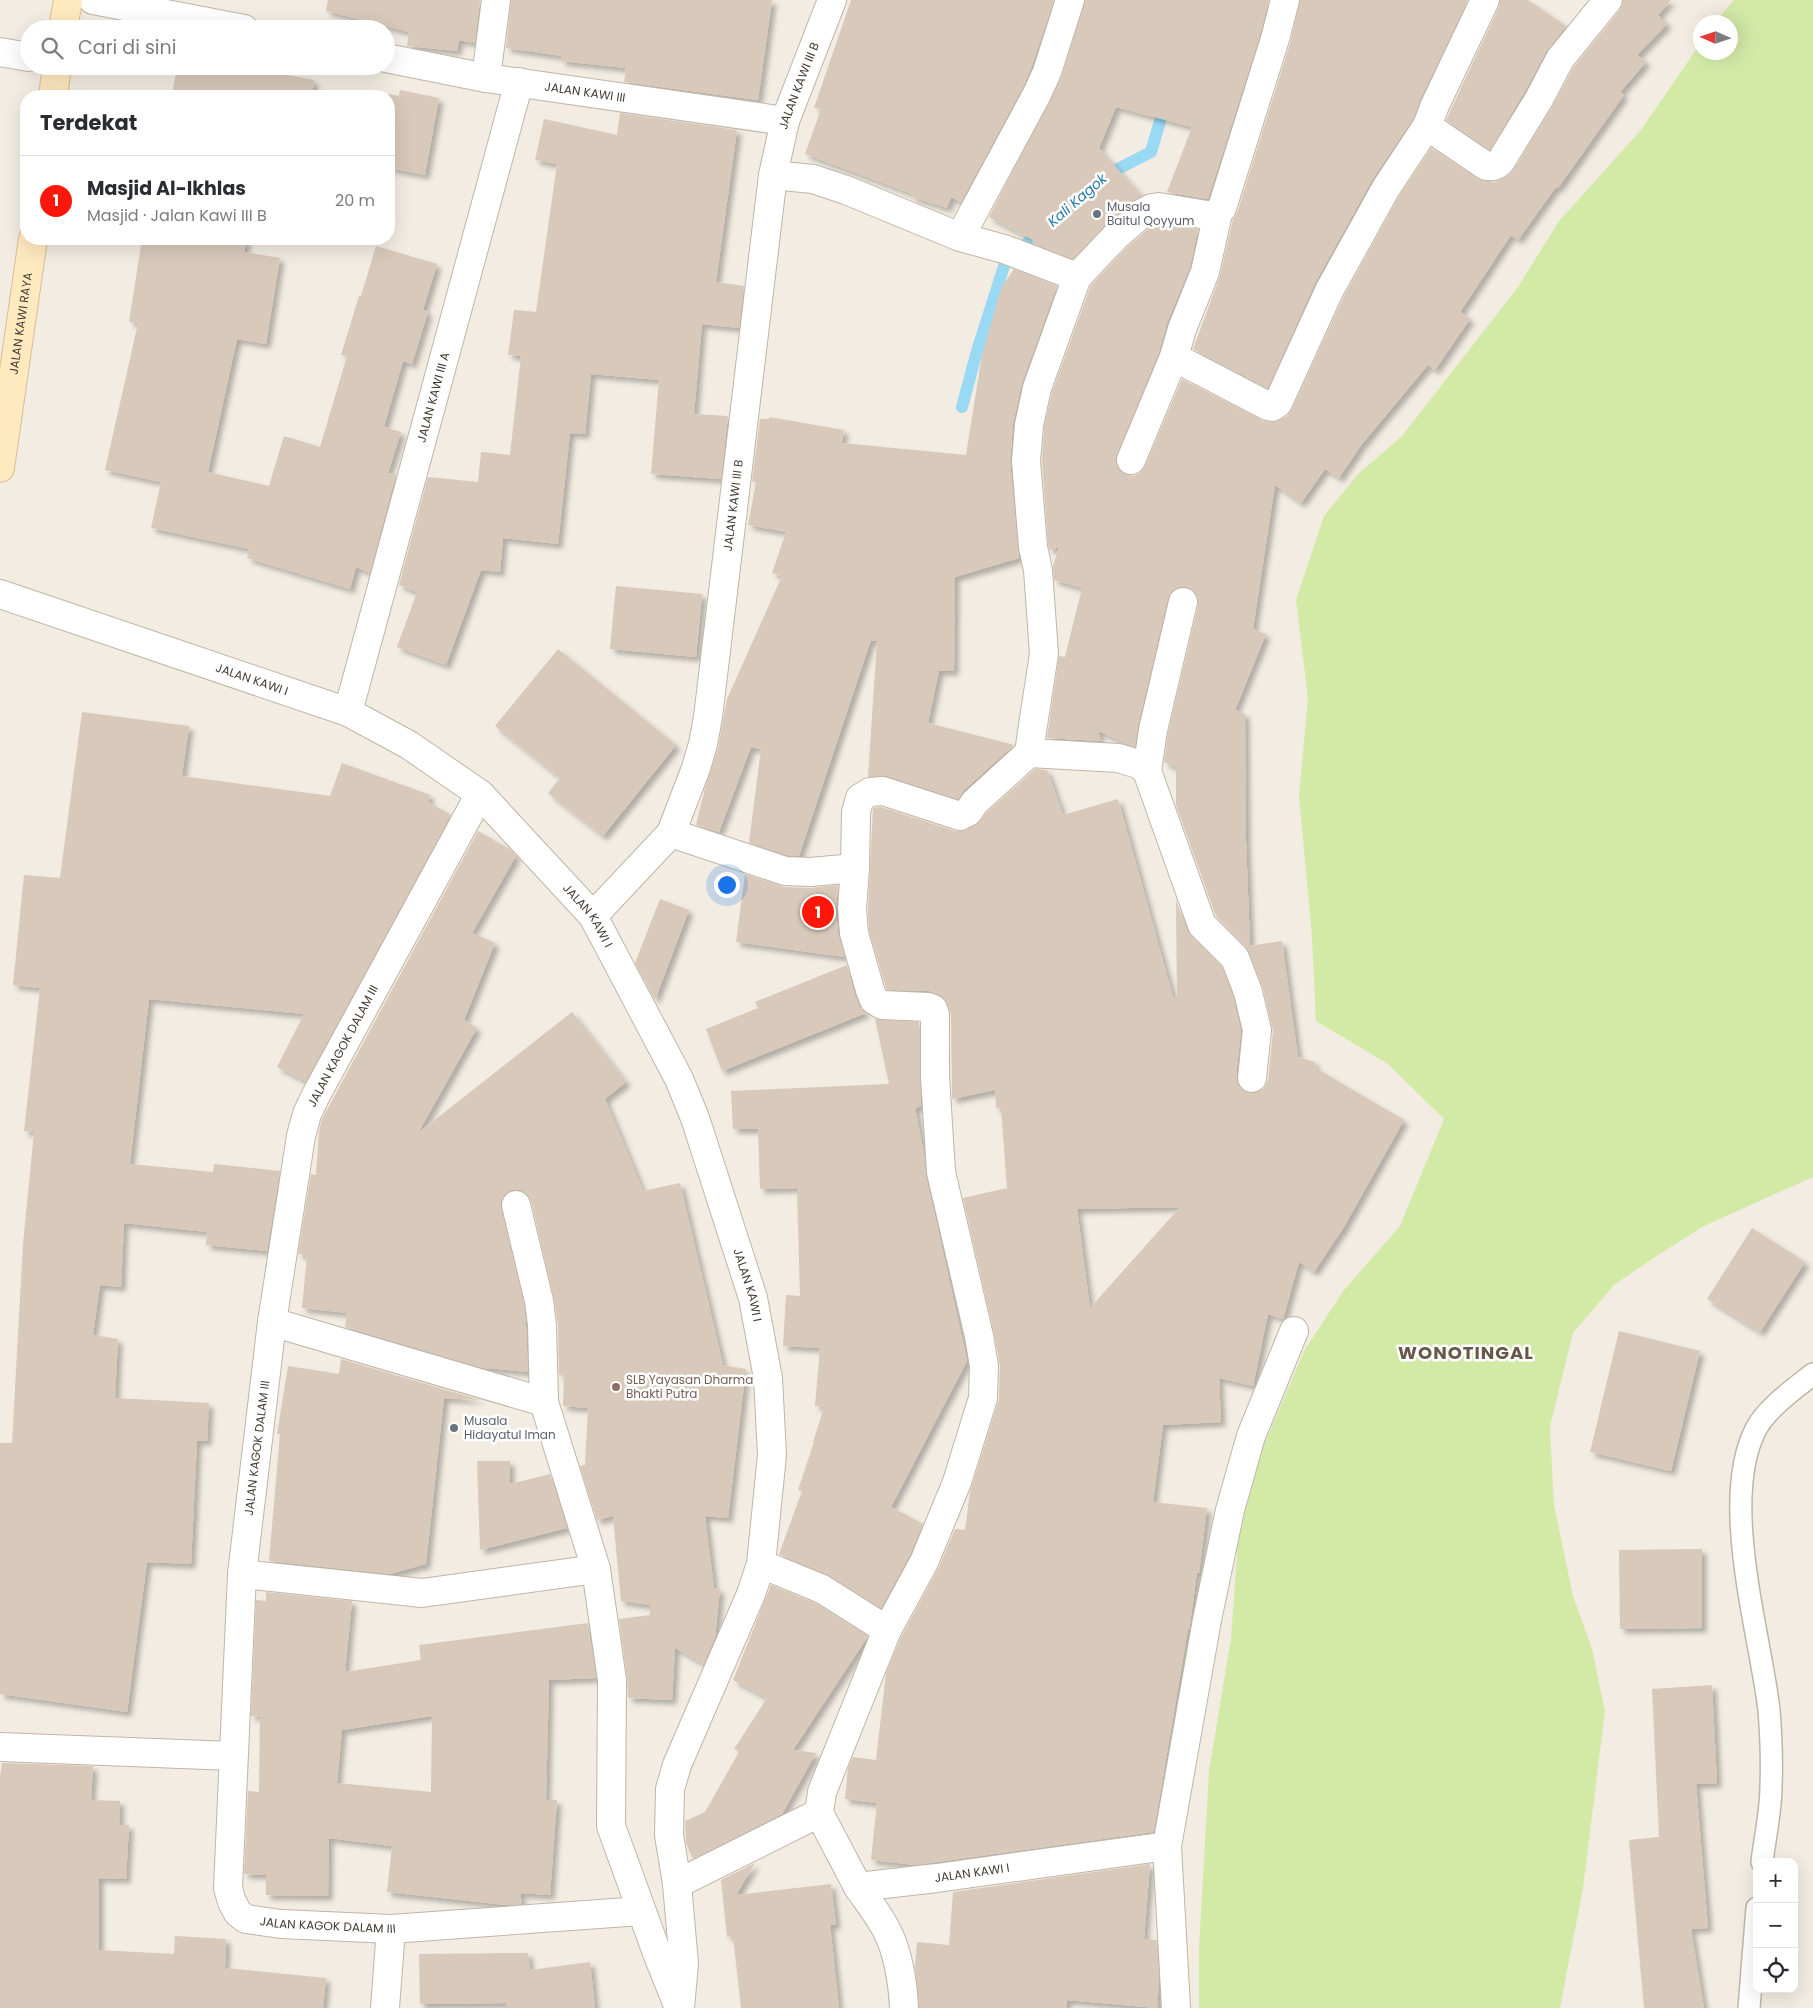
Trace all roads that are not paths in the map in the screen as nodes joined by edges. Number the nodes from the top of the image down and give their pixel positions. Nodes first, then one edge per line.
1 (68, 0) edge
2 (93, 0) edge
3 (496, 0) edge
4 (832, 0) edge
5 (1070, 0) edge
6 (1285, 0) edge
7 (1486, 0) edge
8 (1608, 0) edge
9 (65, 20) edge
10 (197, 20) edge
11 (0, 52) edge
12 (20, 55) edge
13 (395, 60) edge
14 (56, 75) edge
15 (486, 78) junction
16 (519, 82) junction
17 (54, 90) edge
18 (786, 121) junction
19 (1427, 126) junction
20 (773, 175) junction
21 (1218, 213) junction
22 (960, 237) junction
23 (31, 245) edge
24 (1076, 277) junction
25 (1174, 358) junction
26 (1131, 460) dead end
27 (0, 468) edge
28 (0, 594) edge
29 (1183, 602) dead end
30 (348, 712) junction
31 (1029, 753) junction
32 (1147, 771) junction
33 (480, 794) junction
34 (671, 832) junction
35 (856, 868) junction
36 (593, 916) junction
37 (1252, 1078) dead end
38 (516, 1205) dead end
39 (272, 1322) junction
40 (1294, 1331) dead end
41 (1813, 1374) edge
42 (544, 1402) junction
43 (761, 1564) junction
44 (596, 1568) junction
45 (242, 1574) junction
46 (886, 1630) junction
47 (0, 1748) edge
48 (233, 1756) junction
49 (819, 1813) junction
50 (1167, 1846) junction
51 (1763, 1858) edge
52 (677, 1884) junction
53 (858, 1886) junction
54 (641, 1911) junction
55 (391, 1929) junction
56 (1754, 1948) edge
57 (385, 2008) edge
58 (679, 2008) edge
59 (904, 2008) edge
60 (1176, 2008) edge
61 (1749, 2008) edge

1 - 9 main road
2 - 10 street
3 - 15 street
4 - 18 street, JALAN KAWI III B
5 - 22 street
6 - 21 street
7 - 19 street
8 - 19 street
11 - 12 street
13 - 15 street, JALAN KAWI III
14 - 17 main road
15 - 16 street, JALAN KAWI III
16 - 18 street, JALAN KAWI III
16 - 30 street, JALAN KAWI III A
18 - 20 street, JALAN KAWI III B
19 - 25 street
20 - 22 street
20 - 34 street, JALAN KAWI III B
21 - 24 street
21 - 25 street
22 - 24 street
23 - 27 main road, JALAN KAWI RAYA
24 - 31 street
25 - 26 street
28 - 30 street, JALAN KAWI I
29 - 32 street
30 - 33 street, JALAN KAWI I
31 - 32 street
31 - 35 street
32 - 37 street
33 - 36 street, JALAN KAWI I
33 - 39 street, JALAN KAGOK DALAM III
34 - 35 street
34 - 36 street, JALAN KAWI III B
35 - 46 street
36 - 43 street, JALAN KAWI I
38 - 42 street
39 - 42 street
39 - 45 street, JALAN KAGOK DALAM III
40 - 50 street
41 - 51 lane
42 - 44 street
43 - 46 street
43 - 52 street, JALAN KAWI I
44 - 45 street
44 - 54 street
45 - 48 street, JALAN KAGOK DALAM III
46 - 49 street
47 - 48 street
48 - 55 street, JALAN KAGOK DALAM III
49 - 52 street
49 - 53 street
50 - 53 street, JALAN KAWI I
50 - 60 street
52 - 58 street, JALAN KAWI I
53 - 59 street
54 - 55 street, JALAN KAGOK DALAM III
54 - 58 street
55 - 57 street
56 - 61 lane

